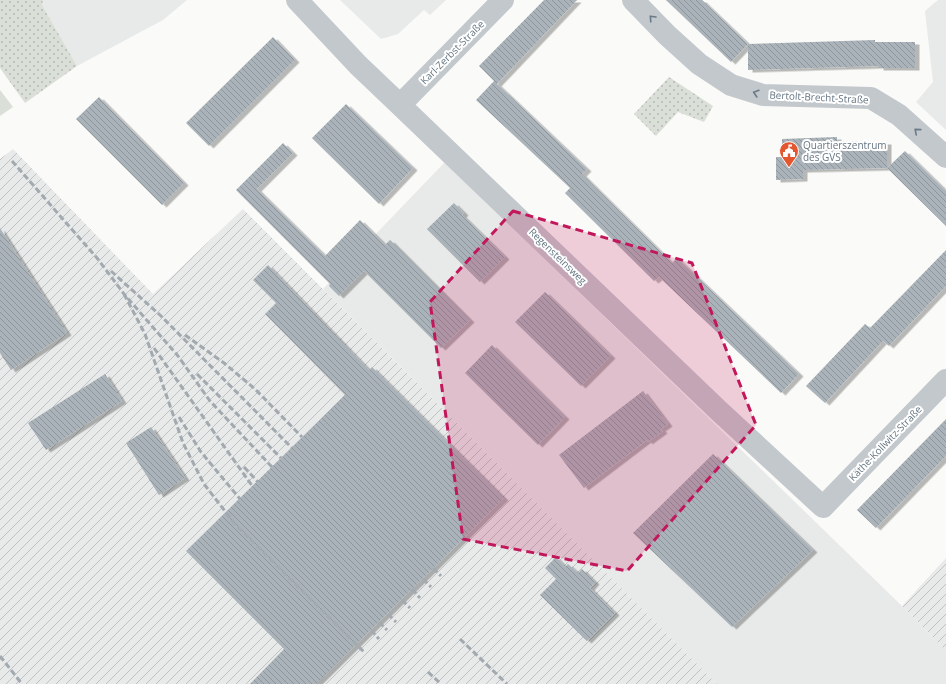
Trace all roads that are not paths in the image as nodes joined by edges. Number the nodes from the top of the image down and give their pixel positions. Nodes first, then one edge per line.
1 (297, 0) edge
2 (503, 0) edge
3 (634, 0) edge
4 (400, 105) junction
5 (946, 157) edge
6 (946, 380) edge
7 (824, 507) joint

1 - 4 street, Regensteinsweg
2 - 4 street, Karl-Zerbst-Straße
5 -> 3 street, Bertolt-Brecht-Straße
4 - 7 street, Regensteinsweg
6 - 7 street, Käthe-Kollwitz-Straße

